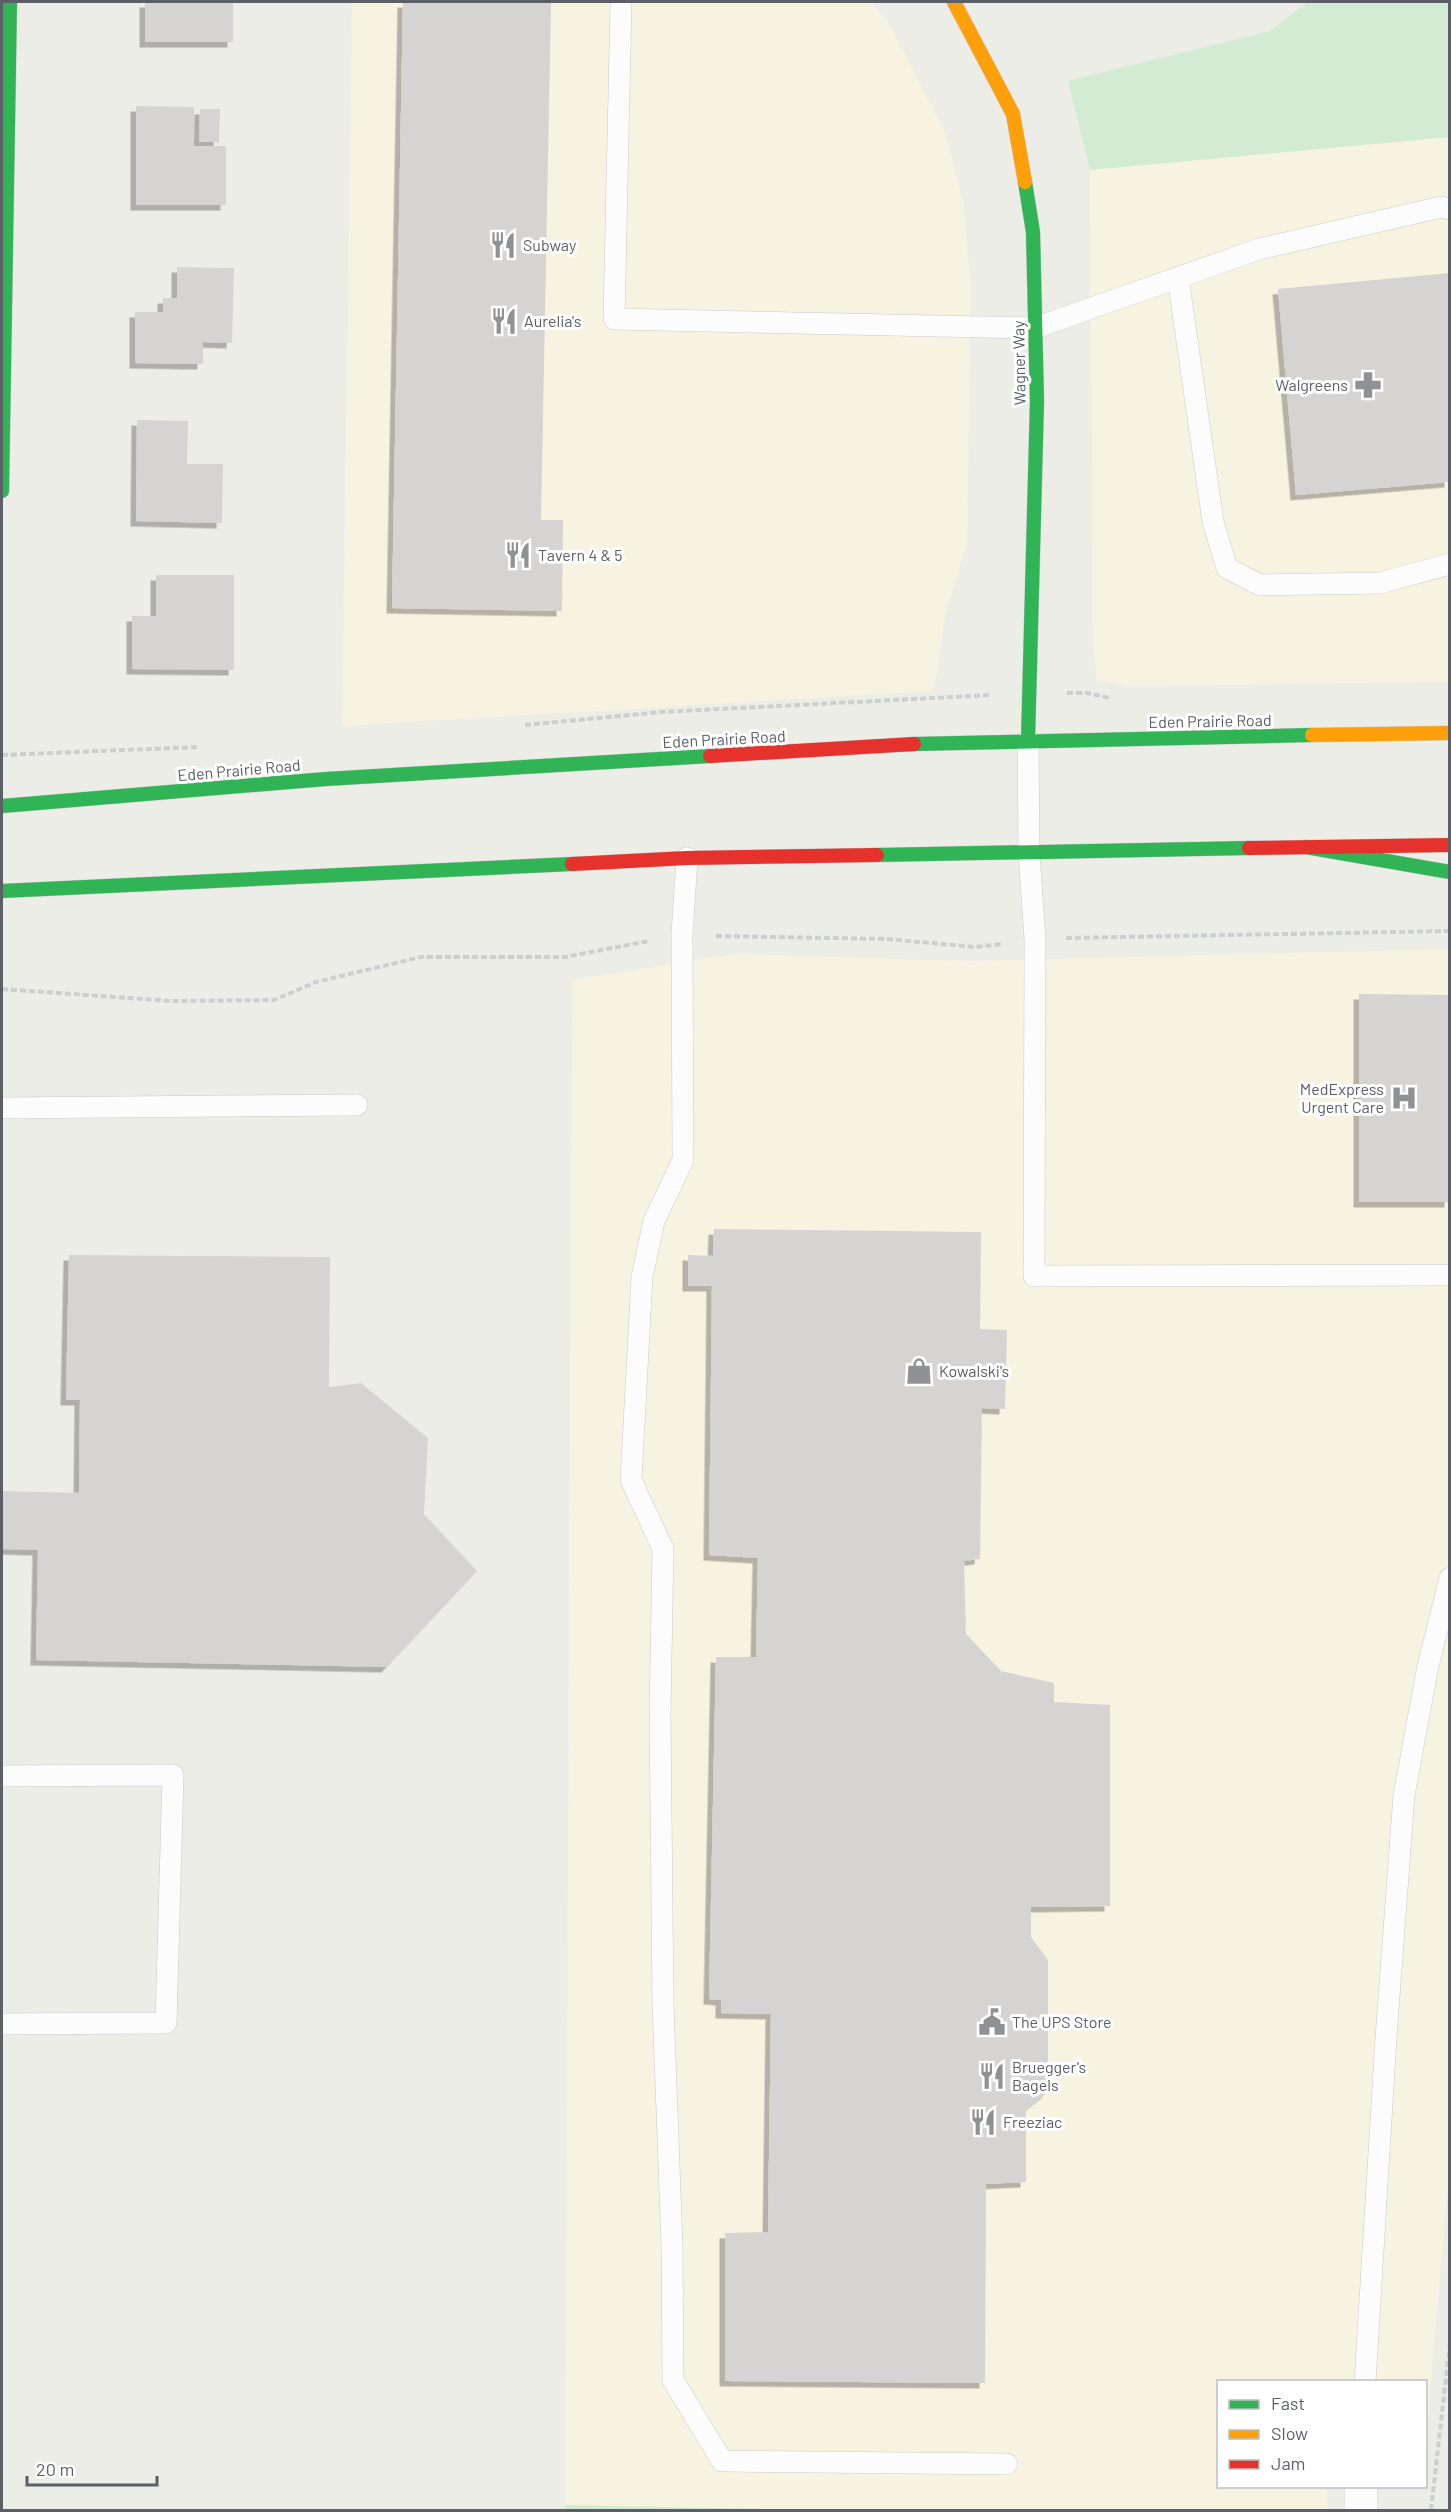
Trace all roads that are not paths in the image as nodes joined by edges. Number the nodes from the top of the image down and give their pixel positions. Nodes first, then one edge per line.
1 (10, 2) edge
2 (621, 2) edge
3 (954, 2) edge
4 (1449, 209) edge
5 (1178, 278) junction
6 (1035, 328) junction
7 (2, 491) edge
8 (1449, 564) edge
9 (1449, 733) edge
10 (1028, 740) junction
11 (2, 806) edge
12 (1449, 845) edge
13 (1306, 847) junction
14 (1029, 853) junction
15 (687, 858) junction
16 (1449, 872) edge
17 (2, 891) edge
18 (357, 1105) dead end
19 (2, 1108) edge
20 (1449, 1275) edge
21 (1449, 1578) edge
22 (2, 1776) edge
23 (2, 2024) edge
24 (1365, 2380) edge
25 (1007, 2464) dead end
26 (1361, 2488) edge
27 (1361, 2511) edge

1 - 7 main road
2 - 6 lane
3 - 6 main road, Wagner Way
4 - 5 lane
5 - 6 lane
5 - 8 lane
6 - 10 main road, Wagner Way
9 - 10 main road, Eden Prairie Road
10 - 11 main road, Eden Prairie Road
10 - 14 lane
12 - 13 main road
13 - 14 main road
13 - 16 main road
14 - 15 main road
14 - 20 lane
15 - 17 main road
15 - 25 lane
18 - 19 lane
21 - 24 lane
22 - 23 lane
26 - 27 street

